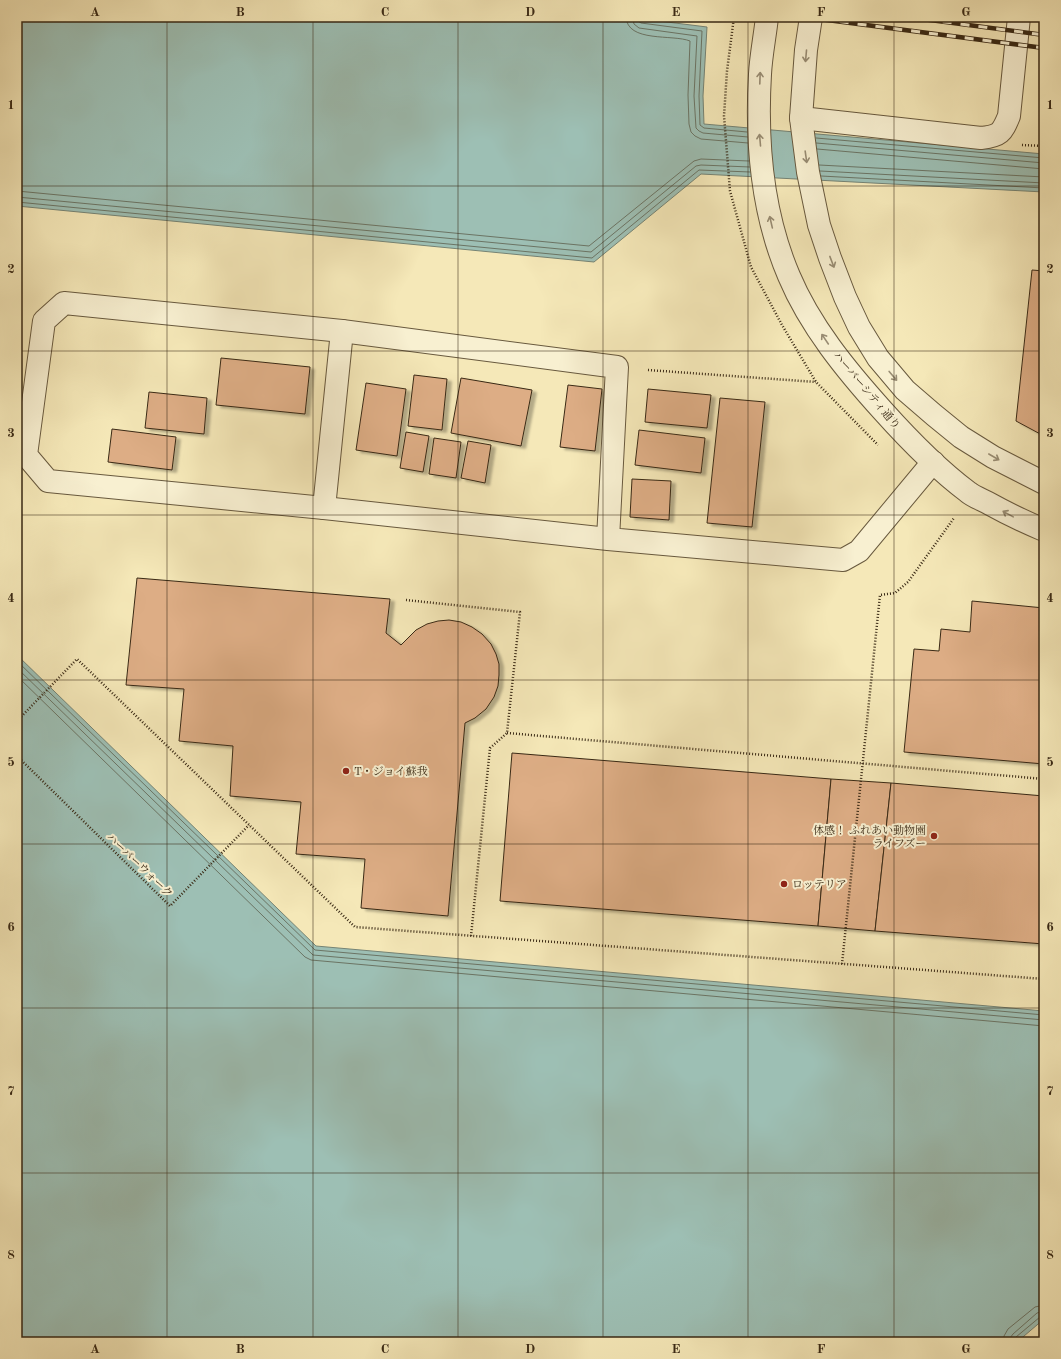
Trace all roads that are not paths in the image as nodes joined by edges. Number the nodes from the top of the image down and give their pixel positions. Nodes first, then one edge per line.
1 (768, 17) edge
2 (811, 17) edge
3 (1019, 17) edge
4 (800, 118) junction
5 (342, 331) junction
6 (933, 462) junction
7 (1044, 483) edge
8 (324, 508) junction
9 (1044, 530) edge
10 (608, 538) junction

6 -> 1 street, ハーバーシティ通り
2 -> 4 street
3 - 4 street
4 -> 7 street
5 - 8 street
5 - 8 street
5 - 10 street
9 -> 6 street, ハーバーシティ通り
6 - 10 street
8 - 10 street

